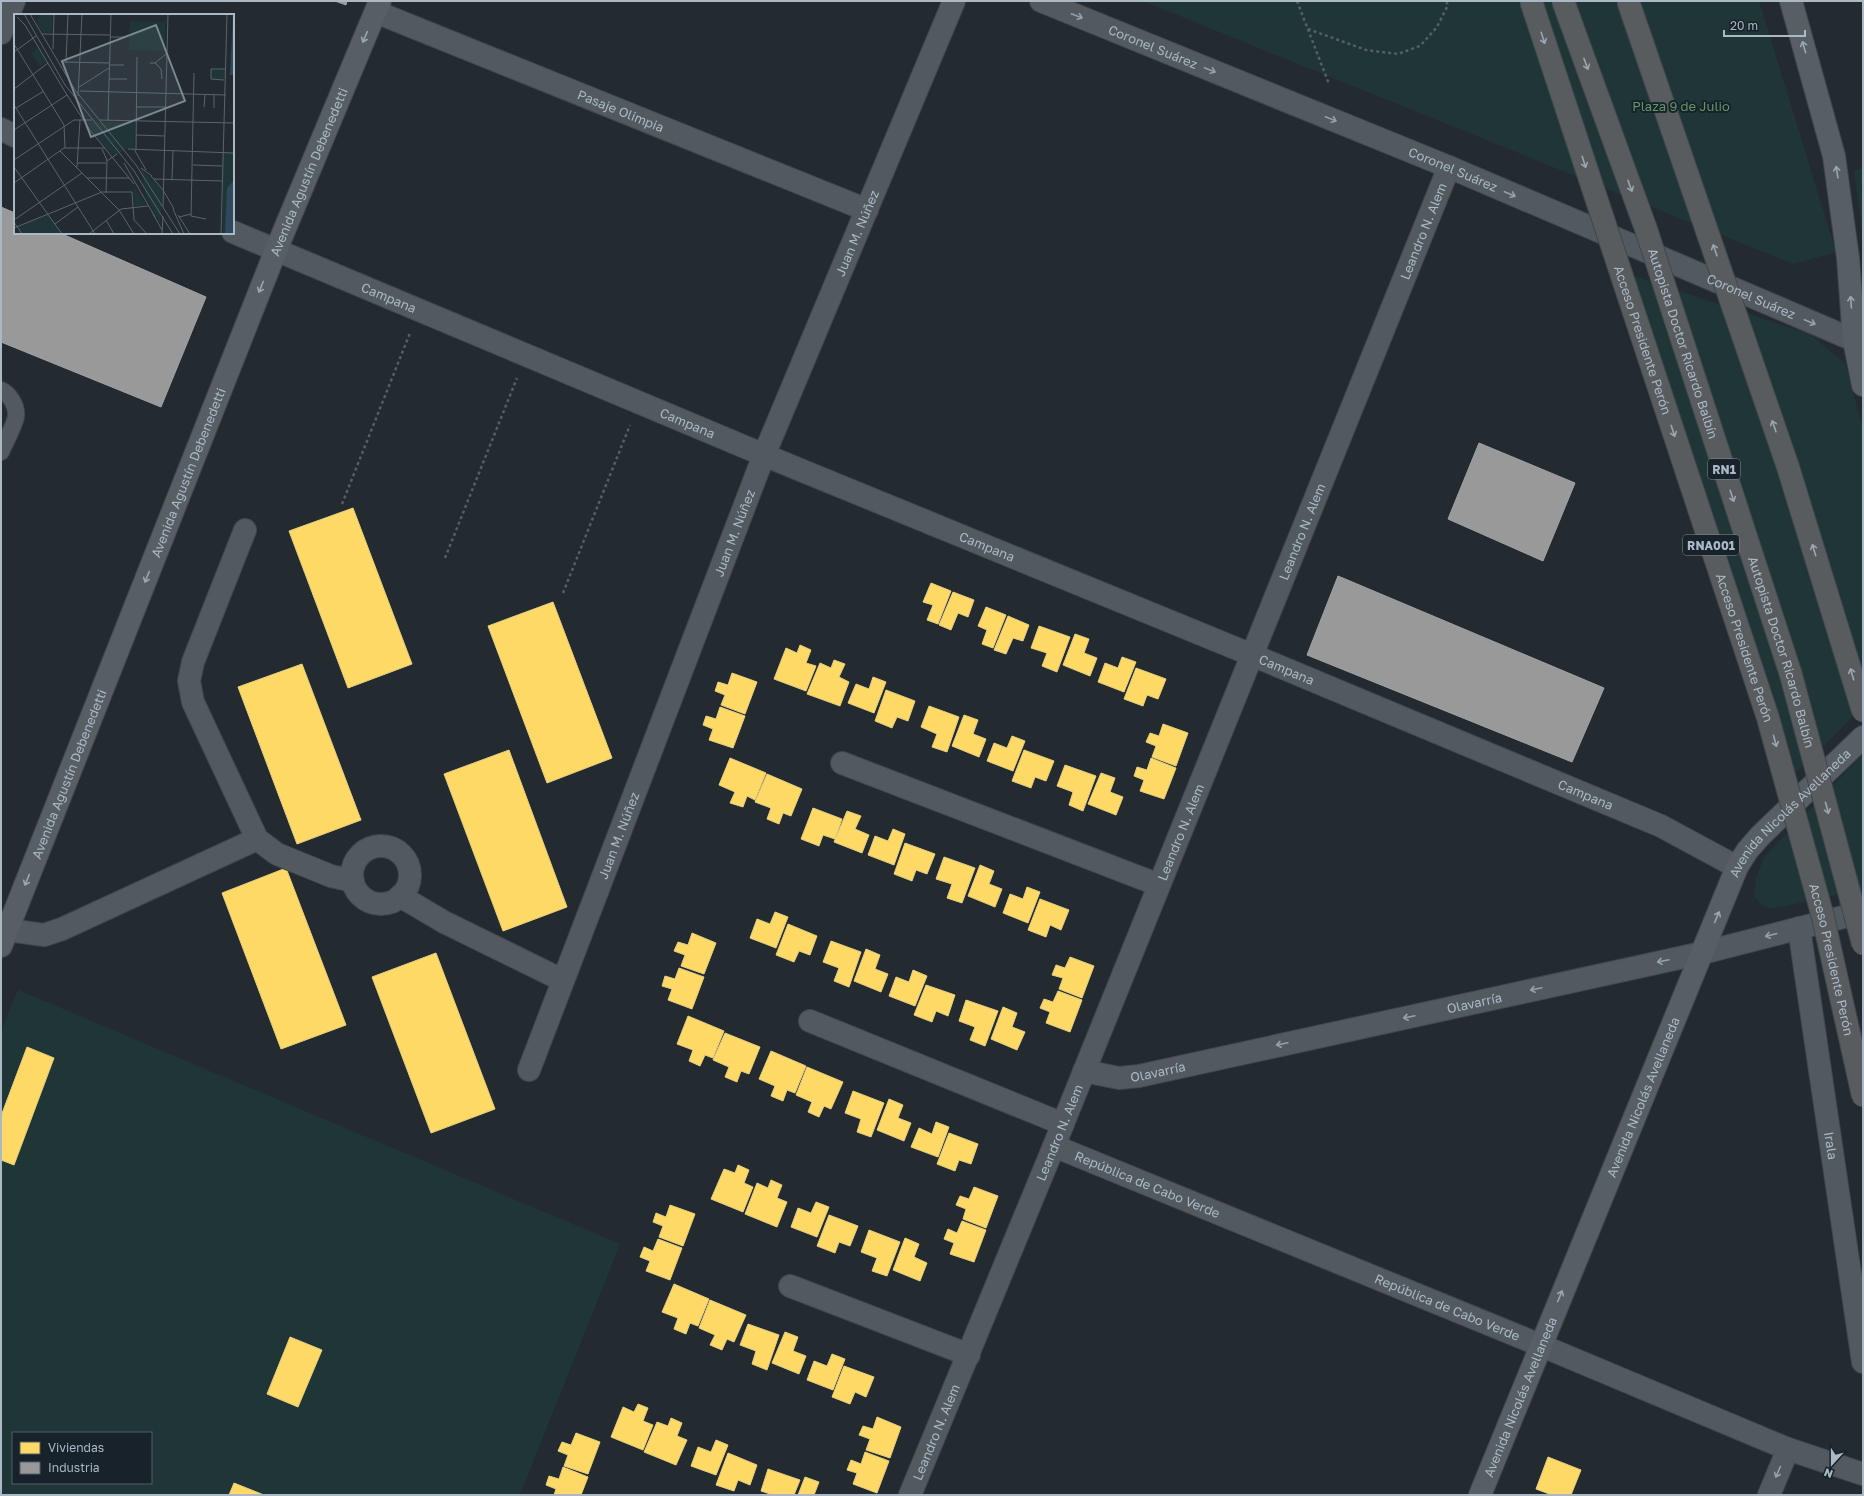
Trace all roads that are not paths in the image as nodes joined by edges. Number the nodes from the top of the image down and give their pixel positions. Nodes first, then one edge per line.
1 (14, 1) edge
2 (954, 1) edge
3 (1041, 1) edge
4 (1531, 1) edge
5 (1563, 1) edge
6 (1628, 1) edge
7 (1791, 1) edge
8 (378, 6) edge
9 (1, 33) edge
10 (1, 130) edge
11 (14, 136) edge
12 (1449, 167) junction
13 (867, 210) junction
14 (234, 232) edge
15 (276, 250) junction
16 (1858, 342) edge
17 (1863, 385) edge
18 (1, 390) edge
19 (1, 452) edge
20 (764, 455) junction
21 (245, 530) dead end
22 (1252, 654) junction
23 (1863, 711) edge
24 (1863, 737) edge
25 (842, 763) dead end
26 (257, 839) junction
27 (1737, 867) junction
28 (353, 881) junction
29 (1159, 885) junction
30 (400, 896) junction
31 (1863, 912) edge
32 (1799, 928) junction
33 (4, 938) edge
34 (1863, 944) edge
35 (1702, 953) junction
36 (562, 980) junction
37 (810, 1021) dead end
38 (529, 1070) dead end
39 (1084, 1071) junction
40 (1863, 1096) edge
41 (1063, 1124) junction
42 (1054, 1146) junction
43 (790, 1286) dead end
44 (1540, 1345) junction
45 (969, 1355) junction
46 (1863, 1362) edge
47 (1788, 1449) junction
48 (1863, 1474) edge
49 (910, 1495) edge
50 (1480, 1495) edge
51 (1769, 1495) edge

1 - 9 street
2 - 13 street, Juan M. Núñez
3 -> 12 street, Coronel Suárez
4 -> 40 highway, Acceso Presidente Perón / RNA001, bridge
5 -> 34 highway, Autopista Doctor Ricardo Balbín / RN1, bridge
23 -> 6 highway, bridge
16 -> 7 main road
8 - 13 street, Pasaje Olimpia
8 -> 15 main road, Avenida Agustín Debenedetti
10 - 11 street
12 -> 16 street, Coronel Suárez
12 - 22 street, Leandro N. Alem
13 - 20 street, Juan M. Núñez
14 - 15 street, Campana
15 - 20 street, Campana
15 -> 33 main road, Avenida Agustín Debenedetti
16 - 17 main road
18 - 19 lane
20 - 22 street, Campana
20 - 36 street, Juan M. Núñez
21 - 26 street
22 - 27 street, Campana
22 - 29 street, Leandro N. Alem
24 - 27 main road, Avenida Nicolás Avellaneda
25 - 29 street
26 - 28 street
26 - 33 street
35 -> 27 main road, Avenida Nicolás Avellaneda
28 - 30 street
28 - 30 street
29 - 39 street, Leandro N. Alem
30 - 36 street
31 - 32 street, Olavarría
32 -> 35 street, Olavarría
32 - 46 street, Irala
35 -> 39 street, Olavarría
44 -> 35 main road, Avenida Nicolás Avellaneda
36 - 38 street, Juan M. Núñez
37 - 41 street
39 - 41 street, Leandro N. Alem
41 - 42 street, Leandro N. Alem
42 - 44 street, República de Cabo Verde
42 - 45 street, Leandro N. Alem
43 - 45 street
44 - 47 street, República de Cabo Verde
44 - 50 main road, Avenida Nicolás Avellaneda
45 - 49 street, Leandro N. Alem
47 - 48 street, República de Cabo Verde
47 -> 51 street

